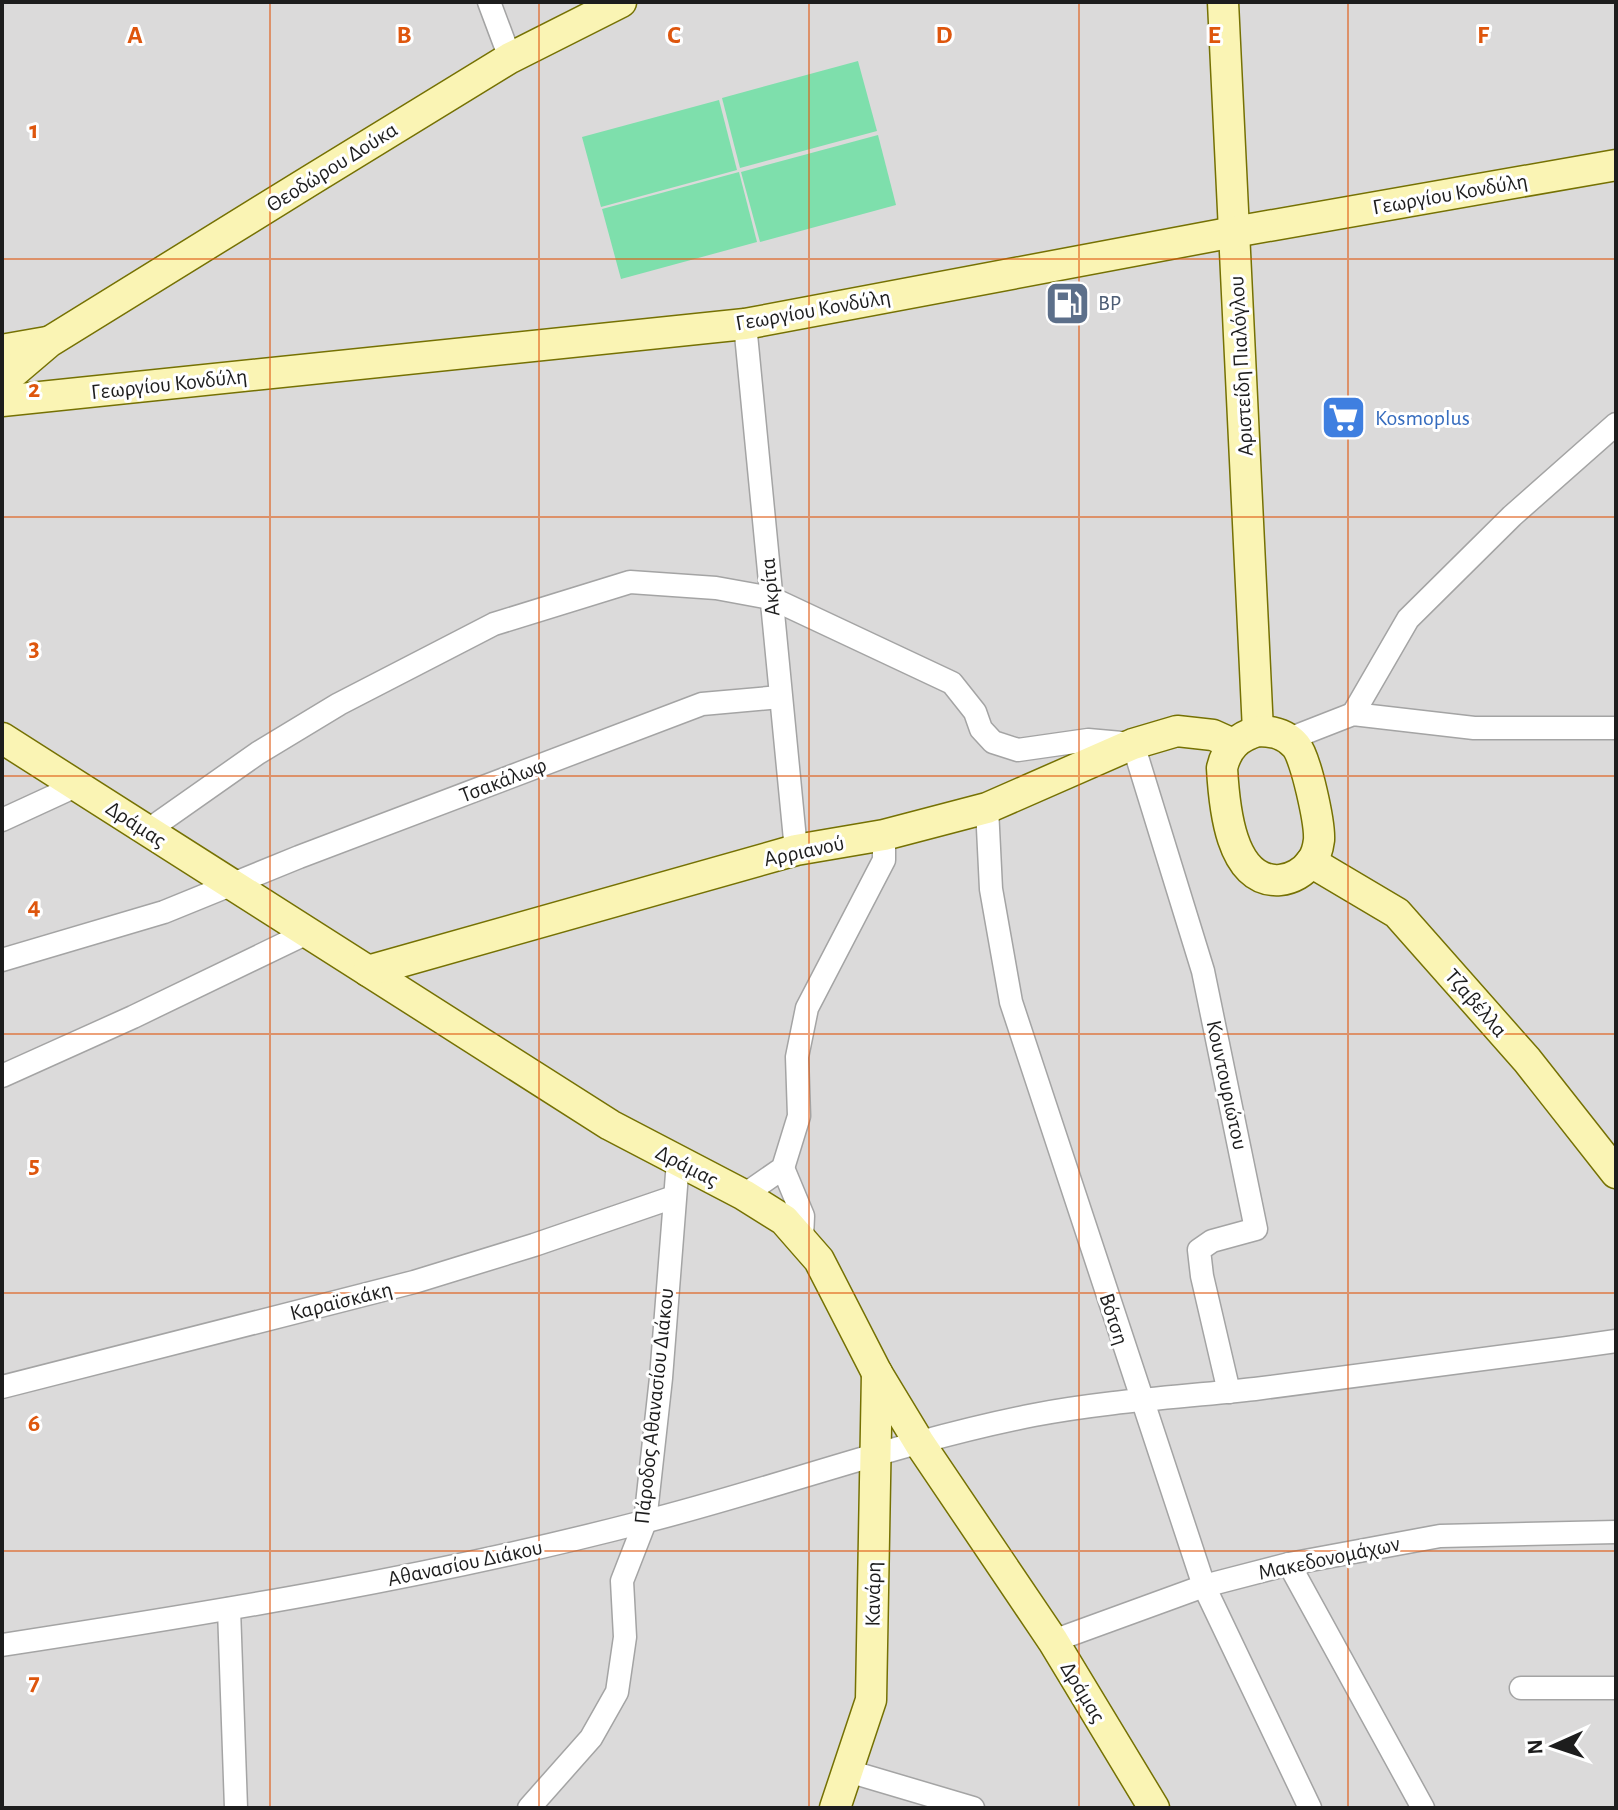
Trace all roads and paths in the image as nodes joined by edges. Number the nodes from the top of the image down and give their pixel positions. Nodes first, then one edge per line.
1 (489, 2) edge
2 (621, 2) edge
3 (1223, 2) edge
4 (510, 58) junction
5 (1616, 165) edge
6 (1234, 232) junction
7 (745, 324) junction
8 (49, 342) junction
9 (2, 350) edge
10 (2, 382) edge
11 (2, 401) edge
12 (1616, 424) edge
13 (771, 598) junction
14 (780, 697) junction
15 (1353, 714) junction
16 (1616, 728) edge
17 (2, 738) edge
18 (1245, 738) junction
19 (1289, 739) junction
20 (1133, 744) junction
21 (78, 785) junction
22 (987, 808) junction
23 (2, 820) edge
24 (147, 831) junction
25 (884, 835) junction
26 (796, 850) junction
27 (1311, 862) junction
28 (232, 885) junction
29 (307, 933) junction
30 (2, 960) edge
31 (368, 971) junction
32 (2, 1076) edge
33 (678, 1161) junction
34 (783, 1168) junction
35 (1616, 1173) edge
36 (744, 1195) junction
37 (674, 1197) junction
38 (802, 1238) junction
39 (1616, 1341) edge
40 (877, 1373) junction
41 (2, 1387) edge
42 (1229, 1392) junction
43 (1141, 1402) junction
44 (920, 1444) junction
45 (875, 1456) junction
46 (645, 1522) junction
47 (1616, 1532) edge
48 (1289, 1564) junction
49 (1204, 1586) junction
50 (229, 1609) junction
51 (1053, 1641) junction
52 (2, 1645) edge
53 (1521, 1688) dead end
54 (1616, 1688) edge
55 (848, 1771) junction
56 (236, 1808) edge
57 (529, 1808) edge
58 (835, 1808) edge
59 (973, 1808) edge
60 (1154, 1808) edge
61 (1310, 1808) edge
62 (1423, 1808) edge

1 - 4 street
2 - 4 street, Θεοδώρου Δούκα
3 - 6 street, Αριστείδη Πιαλόγλου
4 - 8 street, Θεοδώρου Δούκα
5 - 6 street, Γεωργίου Κονδύλη
6 - 7 street, Γεωργίου Κονδύλη
6 - 18 street, Αριστείδη Πιαλόγλου
7 - 11 street, Γεωργίου Κονδύλη
7 - 13 street, Ακρίτα
8 - 9 street, Θεοδώρου Δούκα
8 - 10 street, Θεοδώρου Δούκα
12 - 15 street
13 - 14 street, Ακρίτα
13 - 20 street
13 - 24 street
14 - 26 street, Ακρίτα
14 - 28 street, Τσακάλωφ
15 - 16 street
15 - 19 street
17 - 21 street, Δράμας
18 - 19 street
18 - 20 street, Αρριανού
18 - 27 street
19 - 27 street
20 - 22 street, Αρριανού
20 - 42 street, Κουντουριώτου
21 - 23 street
21 - 24 street, Δράμας
22 - 25 street, Αρριανού
22 - 43 street, Βότση
24 - 28 street, Δράμας
25 - 26 street, Αρριανού
25 - 34 street
26 - 31 street, Αρριανού
27 - 35 street, Τζαβέλλα
28 - 29 street, Δράμας
28 - 30 street, Τσακάλωφ
29 - 31 street, Δράμας
29 - 32 street
31 - 33 street, Δράμας
33 - 36 street, Δράμας
33 - 37 street, Πάροδος Αθανασίου Διάκου
34 - 36 street
34 - 38 street
36 - 38 street, Δράμας
37 - 41 street, Καραϊσκάκη
37 - 46 street, Πάροδος Αθανασίου Διάκου
38 - 40 street, Δράμας
39 - 42 street
40 - 44 street, Δράμας
40 - 45 street, Κανάρη
42 - 43 street
43 - 44 street
43 - 49 street, Βότση
44 - 45 street, Αθανασίου Διάκου
44 - 51 street, Δράμας
45 - 46 street, Αθανασίου Διάκου
45 - 55 street, Κανάρη
46 - 50 street, Αθανασίου Διάκου
46 - 57 street, Πάροδος Αθανασίου Διάκου
47 - 48 street, Μακεδονομάχων
48 - 49 street, Μακεδονομάχων
48 - 62 street
49 - 51 street, Μακεδονομάχων
49 - 61 street, Βότση
50 - 52 street, Αθανασίου Διάκου
50 - 56 street
51 - 60 street, Δράμας
53 - 54 street
55 - 58 street, Κανάρη
55 - 59 street

